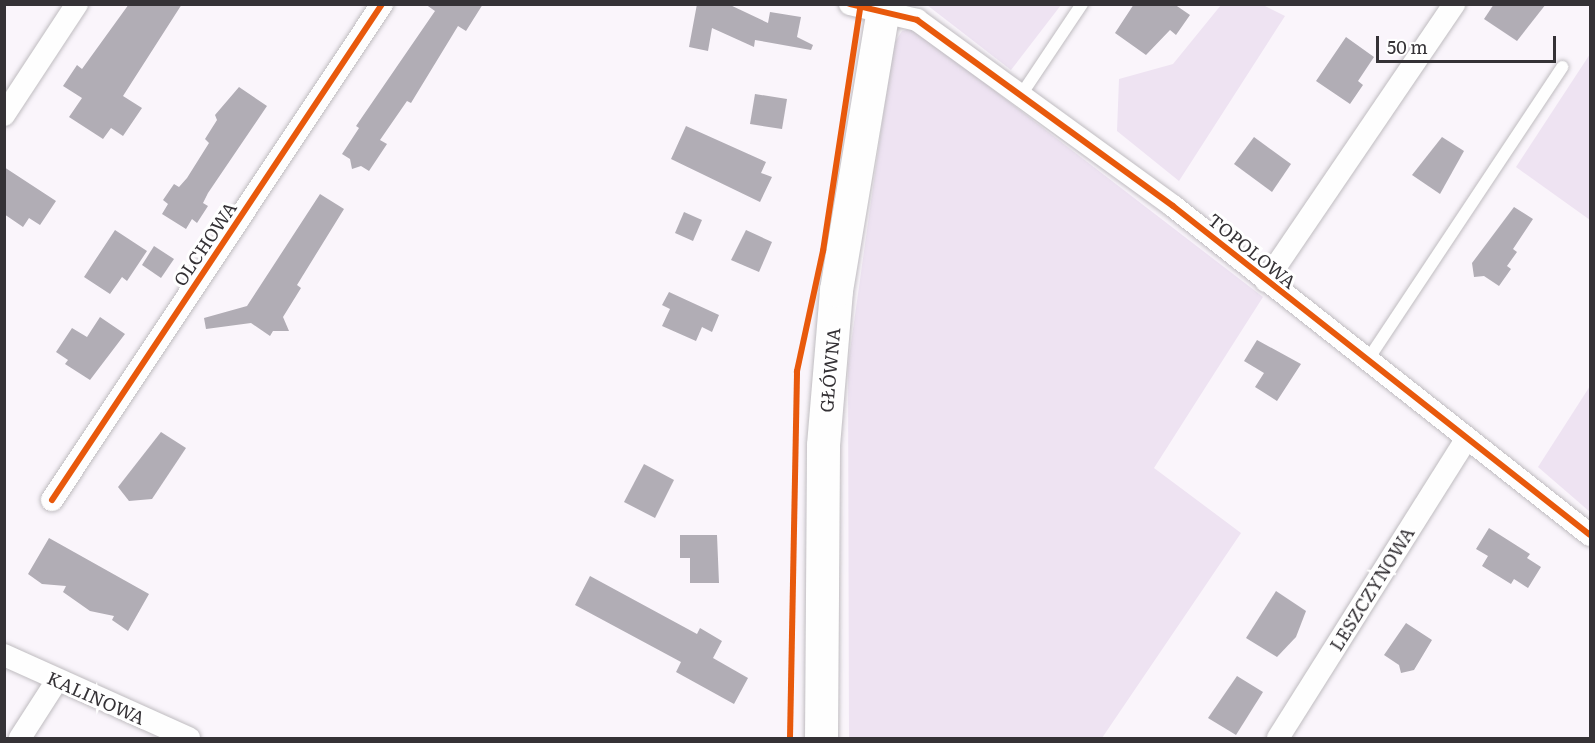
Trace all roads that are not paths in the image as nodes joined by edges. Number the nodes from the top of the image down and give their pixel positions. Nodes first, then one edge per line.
1 (77, 4) edge
2 (382, 4) edge
3 (850, 4) edge
4 (1082, 4) edge
5 (1454, 4) edge
6 (883, 8) edge
7 (1562, 67) dead end
8 (1021, 96) junction
9 (4, 115) edge
10 (1266, 281) junction
11 (1367, 361) junction
12 (1466, 440) junction
13 (52, 500) dead end
14 (1590, 535) edge
15 (4, 655) edge
16 (56, 682) junction
17 (20, 738) edge
18 (189, 738) edge
19 (820, 738) edge
20 (1278, 738) edge

1 - 9 street
2 - 13 street, OLCHOWA
3 - 6 street, TOPOLOWA
4 - 8 lane
5 - 10 street
6 - 8 street, TOPOLOWA
6 - 19 main road, GŁÓWNA
7 - 11 lane
8 - 10 street, TOPOLOWA
10 - 11 street, TOPOLOWA
11 - 12 street, TOPOLOWA
12 - 14 street, TOPOLOWA
12 - 20 street, LESZCZYNOWA
15 - 16 street, KALINOWA
16 - 17 street
16 - 18 street, KALINOWA

